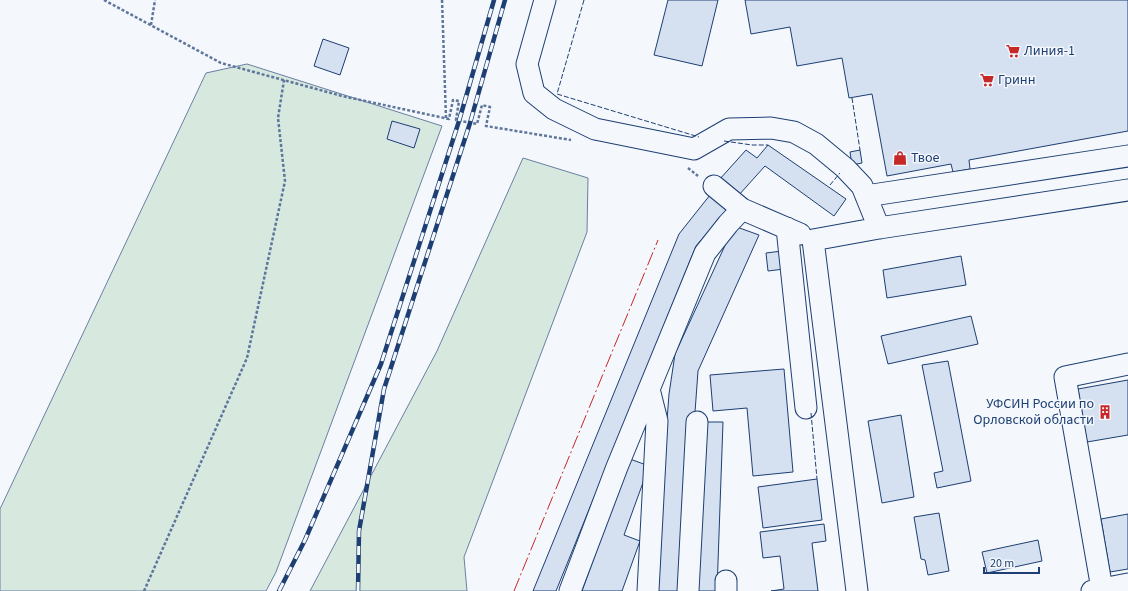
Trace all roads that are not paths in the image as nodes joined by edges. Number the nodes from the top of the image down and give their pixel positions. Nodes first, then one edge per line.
1 (545, 0) edge
2 (1128, 156) edge
3 (714, 186) dead end
4 (1128, 190) edge
5 (866, 196) junction
6 (742, 209) junction
7 (787, 228) junction
8 (879, 228) junction
9 (813, 240) junction
10 (1128, 364) edge
11 (649, 390) junction
12 (806, 408) dead end
13 (698, 422) dead end
14 (1128, 584) edge
15 (1097, 590) edge
16 (570, 591) edge
17 (648, 591) edge
18 (688, 591) edge
19 (857, 591) edge

1 - 5 lane
2 - 5 lane
3 - 6 lane
4 - 8 lane
5 - 8 lane
6 - 7 lane
6 - 11 lane
7 - 9 lane
7 - 12 lane
8 - 9 lane
9 - 19 lane
10 - 15 lane
11 - 16 lane
11 - 17 lane
13 - 18 lane
14 - 15 lane

